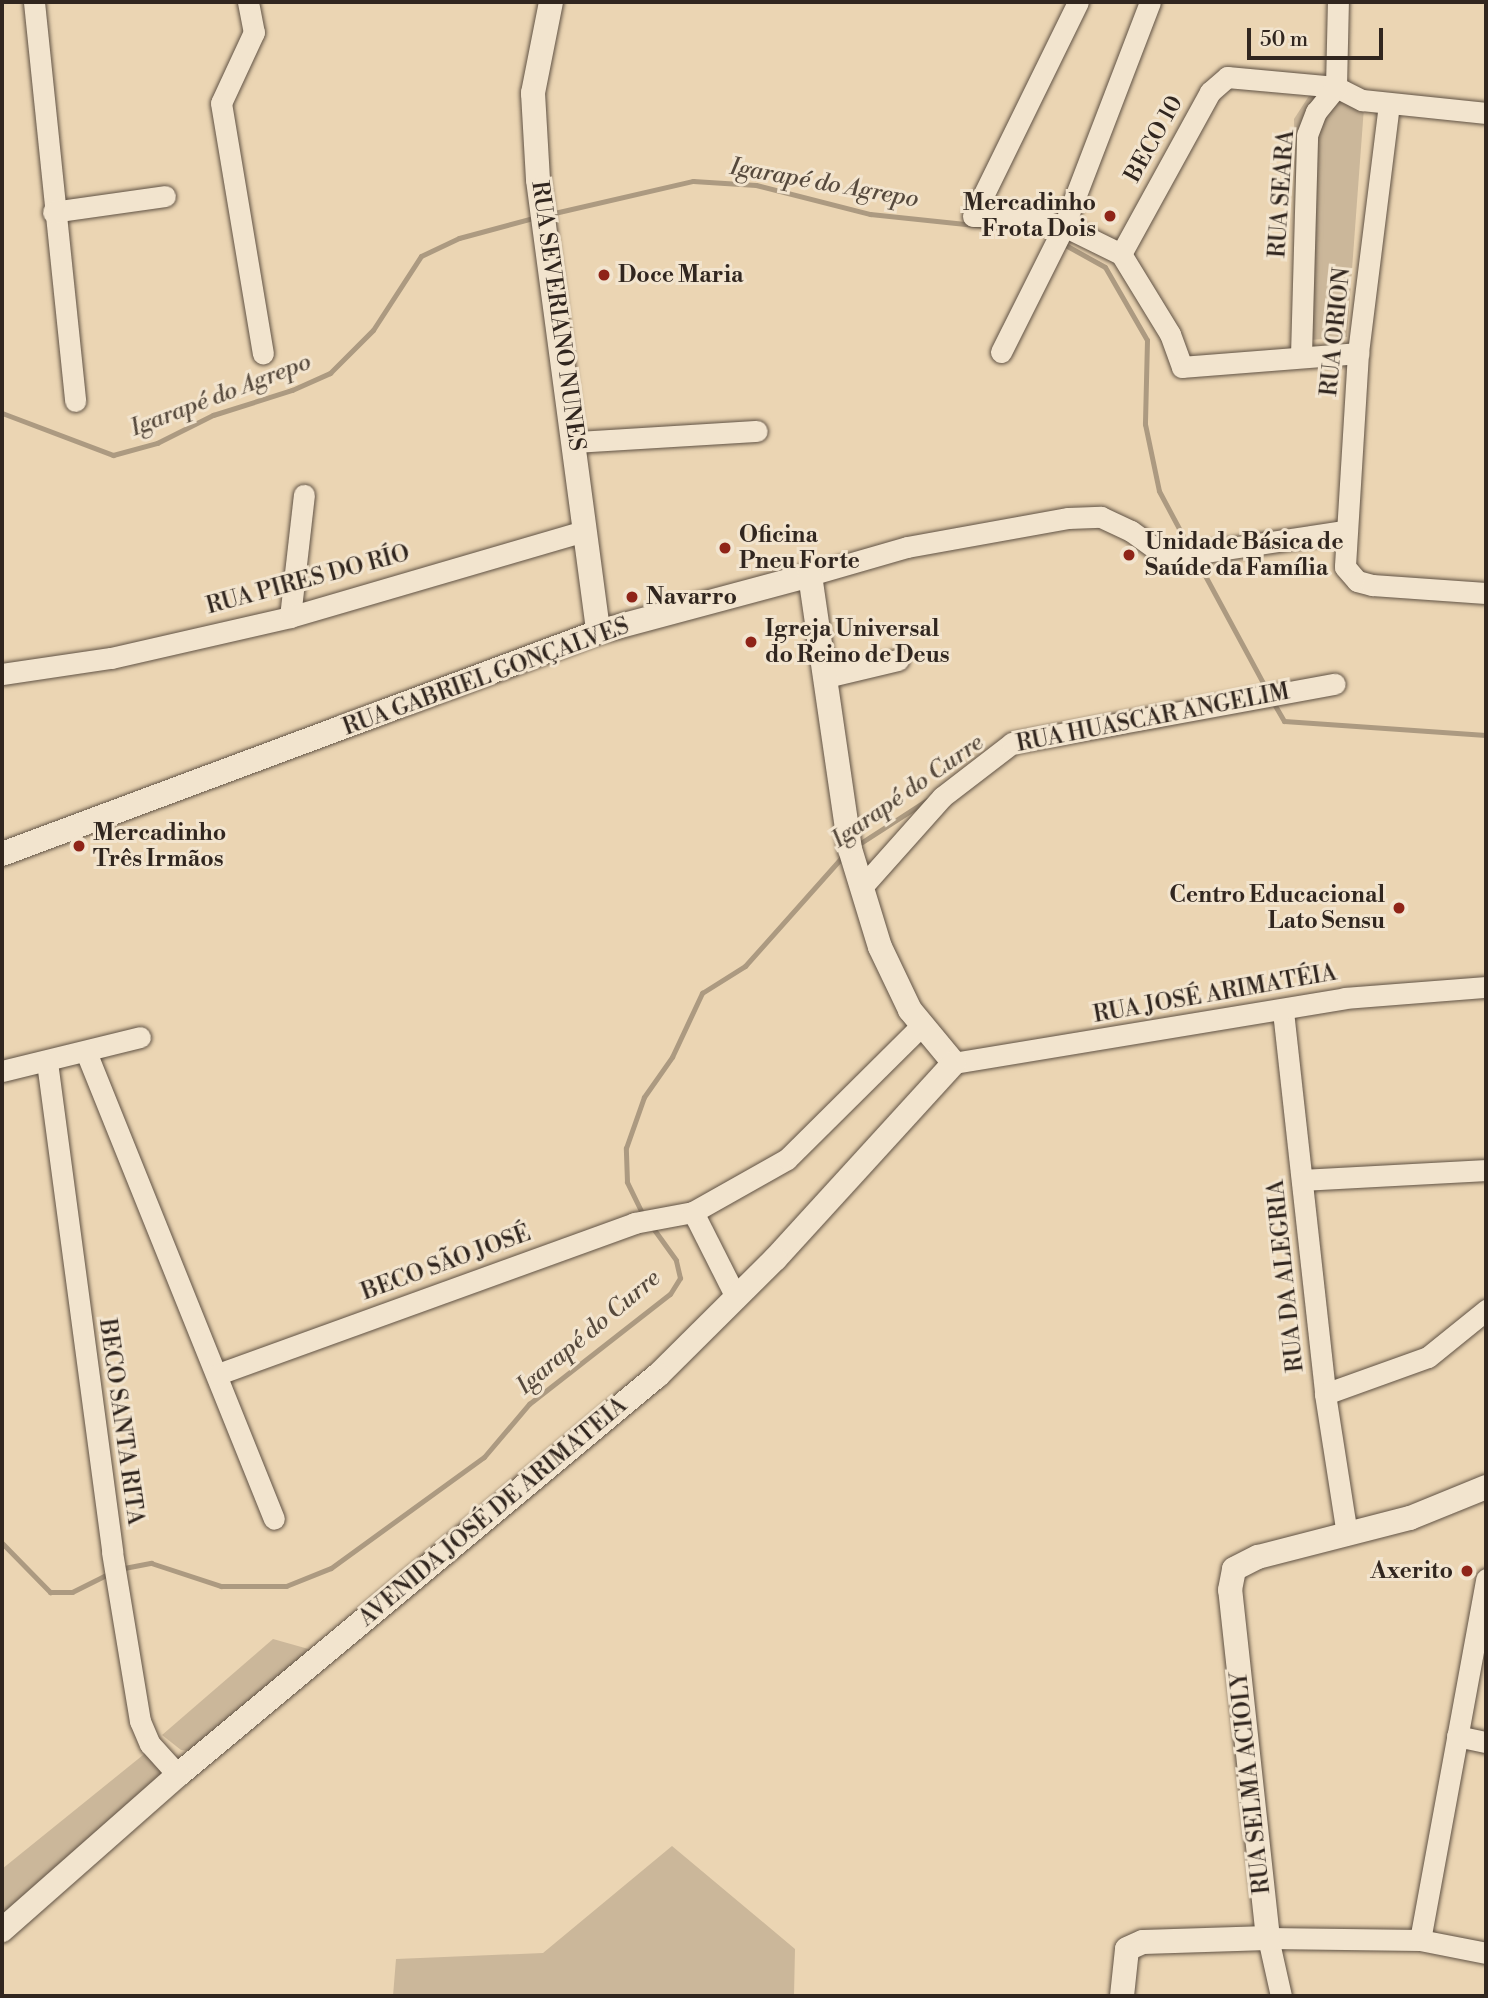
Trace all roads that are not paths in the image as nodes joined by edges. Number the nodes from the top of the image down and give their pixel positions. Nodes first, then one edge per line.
1 (34, 2) edge
2 (248, 2) edge
3 (551, 2) edge
4 (1078, 2) edge
5 (1150, 2) edge
6 (1338, 2) edge
7 (1336, 87) junction
8 (1389, 104) junction
9 (1486, 113) edge
10 (165, 196) dead end
11 (53, 212) junction
12 (1064, 226) junction
13 (1121, 254) junction
14 (1001, 352) dead end
15 (263, 353) dead end
16 (1358, 353) junction
17 (1301, 355) junction
18 (75, 401) dead end
19 (757, 431) dead end
20 (576, 442) junction
21 (304, 495) dead end
22 (585, 531) junction
23 (1344, 531) junction
24 (810, 575) junction
25 (1486, 593) edge
26 (290, 617) junction
27 (598, 632) junction
28 (898, 660) dead end
29 (2, 674) edge
30 (826, 677) junction
31 (1335, 684) dead end
32 (2, 854) edge
33 (862, 888) junction
34 (1486, 987) edge
35 (1283, 1011) junction
36 (921, 1026) junction
37 (140, 1037) dead end
38 (86, 1052) junction
39 (47, 1062) junction
40 (954, 1063) junction
41 (2, 1071) edge
42 (1486, 1170) edge
43 (1302, 1180) junction
44 (693, 1212) junction
45 (736, 1297) junction
46 (1486, 1310) edge
47 (218, 1374) junction
48 (1325, 1394) junction
49 (1486, 1487) edge
50 (274, 1519) dead end
51 (1347, 1534) junction
52 (1486, 1579) edge
53 (1457, 1736) junction
54 (1486, 1742) edge
55 (178, 1775) junction
56 (2, 1930) edge
57 (1268, 1938) junction
58 (1420, 1940) junction
59 (1486, 1953) edge
60 (1122, 1996) edge
61 (1281, 1996) edge

1 - 11 street
2 - 15 street
3 - 20 street, RUA SEVERIANO NUNES
4 - 12 street
5 - 12 street
6 - 7 street
7 - 8 street, BECO 10
7 - 13 street, BECO 10
7 - 17 street, RUA SEARA
8 - 9 street, BECO 10
8 - 16 street, RUA ORION
10 - 11 street
11 - 18 street
12 - 13 street
12 - 14 street
13 - 17 street
16 - 17 street
16 - 23 street, RUA ORION
19 - 20 street
20 - 22 street, RUA SEVERIANO NUNES
21 - 26 street
22 - 26 street, RUA PIRES DO RÍO
22 - 27 street, RUA SEVERIANO NUNES
23 - 24 street, RUA GABRIEL GONÇALVES
23 - 25 street, RUA ORION
24 - 27 street, RUA GABRIEL GONÇALVES
24 - 30 street
26 - 29 street, RUA PIRES DO RÍO
27 - 32 street, RUA GABRIEL GONÇALVES
28 - 30 street
30 - 33 street
31 - 33 street, RUA HUASCAR ANGELIM
33 - 36 street
34 - 35 street, RUA JOSÉ ARIMATÉIA
35 - 40 street, RUA JOSÉ ARIMATÉIA
35 - 43 street, RUA DA ALEGRIA
36 - 40 street
36 - 44 street, BECO SÃO JOSÉ
37 - 38 street
38 - 39 street
38 - 47 street
39 - 41 street
39 - 55 street, BECO SANTA RITA
40 - 45 street, AVENIDA JOSÉ DE ARIMATEIA
42 - 43 street
43 - 48 street, RUA DA ALEGRIA
44 - 45 street
44 - 47 street, BECO SÃO JOSÉ
45 - 55 street, AVENIDA JOSÉ DE ARIMATEIA
46 - 48 street
47 - 50 street
48 - 51 street, RUA DA ALEGRIA
49 - 51 street
51 - 57 street, RUA SELMA ACIOLY
52 - 53 street
53 - 54 street
53 - 58 street
55 - 56 street, AVENIDA JOSÉ DE ARIMATEIA
57 - 58 street
57 - 60 street
57 - 61 street, RUA SELMA ACIOLY
58 - 59 street

